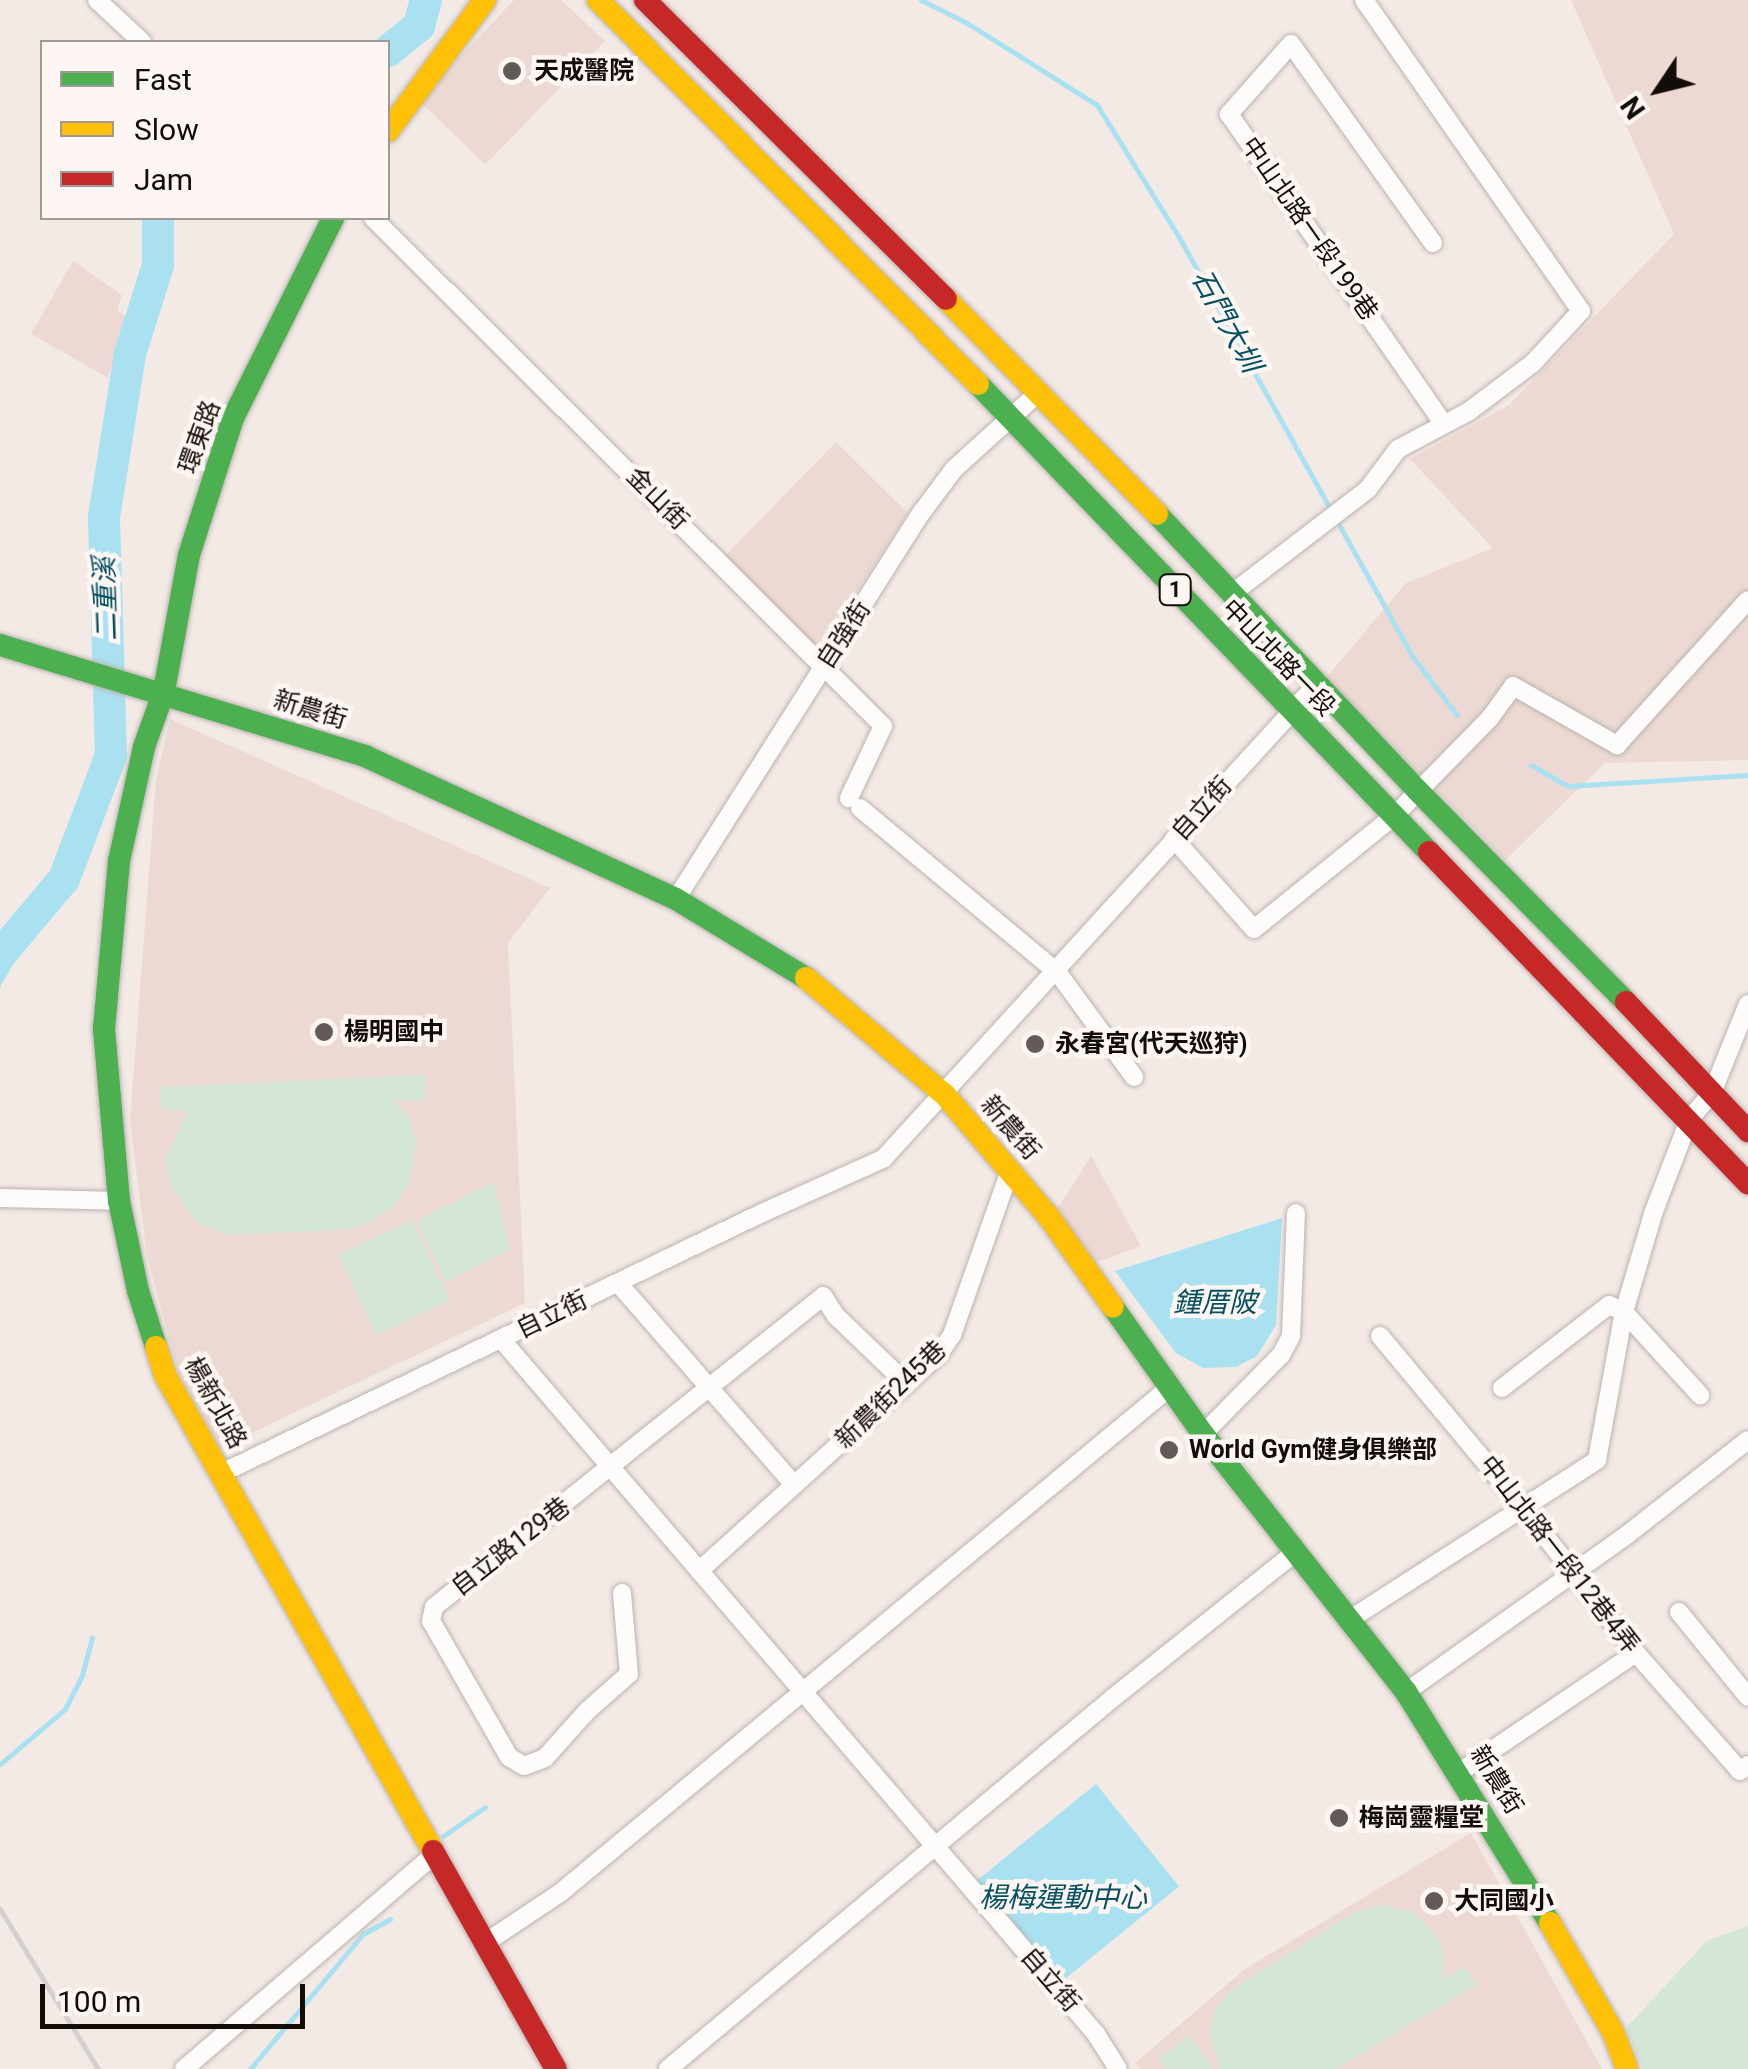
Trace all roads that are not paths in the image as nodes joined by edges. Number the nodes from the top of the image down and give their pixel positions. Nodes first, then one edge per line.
1 (97, 0) edge
2 (485, 0) edge
3 (598, 0) edge
4 (645, 0) edge
5 (1364, 0) edge
6 (140, 40) edge
7 (390, 128) edge
8 (332, 220) edge
9 (375, 220) edge
10 (1433, 243) dead end
11 (1038, 393) junction
12 (1010, 416) junction
13 (1444, 424) junction
14 (1234, 592) junction
15 (1748, 600) edge
16 (0, 644) edge
17 (825, 665) junction
18 (1318, 682) junction
19 (163, 691) junction
20 (1291, 712) junction
21 (1418, 791) junction
22 (1393, 817) junction
23 (1174, 839) junction
24 (676, 899) junction
25 (1058, 973) junction
26 (1748, 1004) edge
27 (1134, 1077) dead end
28 (1712, 1092) junction
29 (945, 1095) junction
30 (1688, 1120) junction
31 (1748, 1131) edge
32 (1010, 1170) junction
33 (1748, 1184) edge
34 (0, 1198) edge
35 (119, 1201) junction
36 (1296, 1214) dead end
37 (618, 1283) junction
38 (1624, 1312) junction
39 (1380, 1336) dead end
40 (501, 1339) junction
41 (906, 1384) junction
42 (1170, 1388) junction
43 (1502, 1388) dead end
44 (708, 1390) junction
45 (1700, 1395) dead end
46 (1203, 1434) junction
47 (1748, 1440) edge
48 (612, 1469) junction
49 (222, 1472) junction
50 (794, 1485) junction
51 (1525, 1510) junction
52 (1297, 1551) junction
53 (1571, 1570) junction
54 (699, 1571) junction
55 (622, 1593) dead end
56 (1679, 1612) dead end
57 (1352, 1618) junction
58 (1636, 1653) junction
59 (804, 1692) junction
60 (1406, 1692) junction
61 (1748, 1697) edge
62 (1744, 1768) edge
63 (1460, 1772) junction
64 (936, 1847) junction
65 (436, 1854) junction
66 (485, 1943) junction
67 (184, 2069) edge
68 (556, 2069) edge
69 (668, 2069) edge
70 (1118, 2069) edge
71 (1627, 2069) edge

1 - 6 street
2 - 7 street
3 - 12 street, 中山北路一段 / 1
4 - 11 street, 中山北路一段 / 1
5 - 13 street
8 - 19 street, 環東路
9 - 17 street, 金山街
10 - 13 street, 中山北路一段199巷
11 - 12 street, 自強街
11 - 14 street, 中山北路一段 / 1
12 - 17 street, 自強街
12 - 20 street, 中山北路一段 / 1
13 - 14 street
14 - 18 street, 中山北路一段 / 1
15 - 21 street
16 - 19 street, 新農街
17 - 24 street, 自強街
17 - 25 street, 金山街
18 - 20 street, 自立街
18 - 21 street, 中山北路一段 / 1
19 - 24 street, 新農街
19 - 35 street, 楊新北路
20 - 22 street, 中山北路一段 / 1
20 - 23 street, 自立街
21 - 22 street
21 - 28 street, 中山北路一段 / 1
22 - 23 street
22 - 30 street, 中山北路一段 / 1
23 - 25 street, 自立街
24 - 29 street, 新農街
25 - 27 street
25 - 29 street, 自立街
26 - 28 street
28 - 30 street
28 - 31 street, 中山北路一段 / 1
29 - 32 street, 新農街
29 - 37 street, 自立街
30 - 33 street, 中山北路一段 / 1
30 - 38 street
32 - 41 street, 新農街245巷
32 - 42 street, 新農街
34 - 35 street
35 - 49 street, 楊新北路
36 - 46 street
37 - 40 street, 自立街
37 - 44 street
38 - 43 street
38 - 45 street
38 - 51 street
39 - 51 street, 中山北路一段12巷4弄
40 - 48 street, 自立街
40 - 49 street
41 - 44 street
41 - 50 street, 新農街245巷
42 - 46 street, 新農街
42 - 59 street
44 - 48 street
44 - 50 street
46 - 52 street, 新農街
47 - 53 street
48 - 54 street, 自立街
48 - 55 street, 自立路129巷
49 - 65 street, 楊新北路
50 - 54 street, 新農街245巷
51 - 53 street, 中山北路一段12巷4弄
51 - 57 street
52 - 57 street, 新農街
52 - 64 street
53 - 58 street, 中山北路一段12巷4弄
53 - 60 street
54 - 59 street, 自立街
56 - 61 street
57 - 60 street, 新農街
58 - 62 street, 中山北路一段12巷4弄
58 - 63 street
59 - 64 street, 自立街
59 - 66 street
60 - 63 street, 新農街
63 - 71 street, 新農街
64 - 69 street
64 - 70 street, 自立街
65 - 66 street, 楊新北路
65 - 67 street
66 - 68 street, 楊新北路

